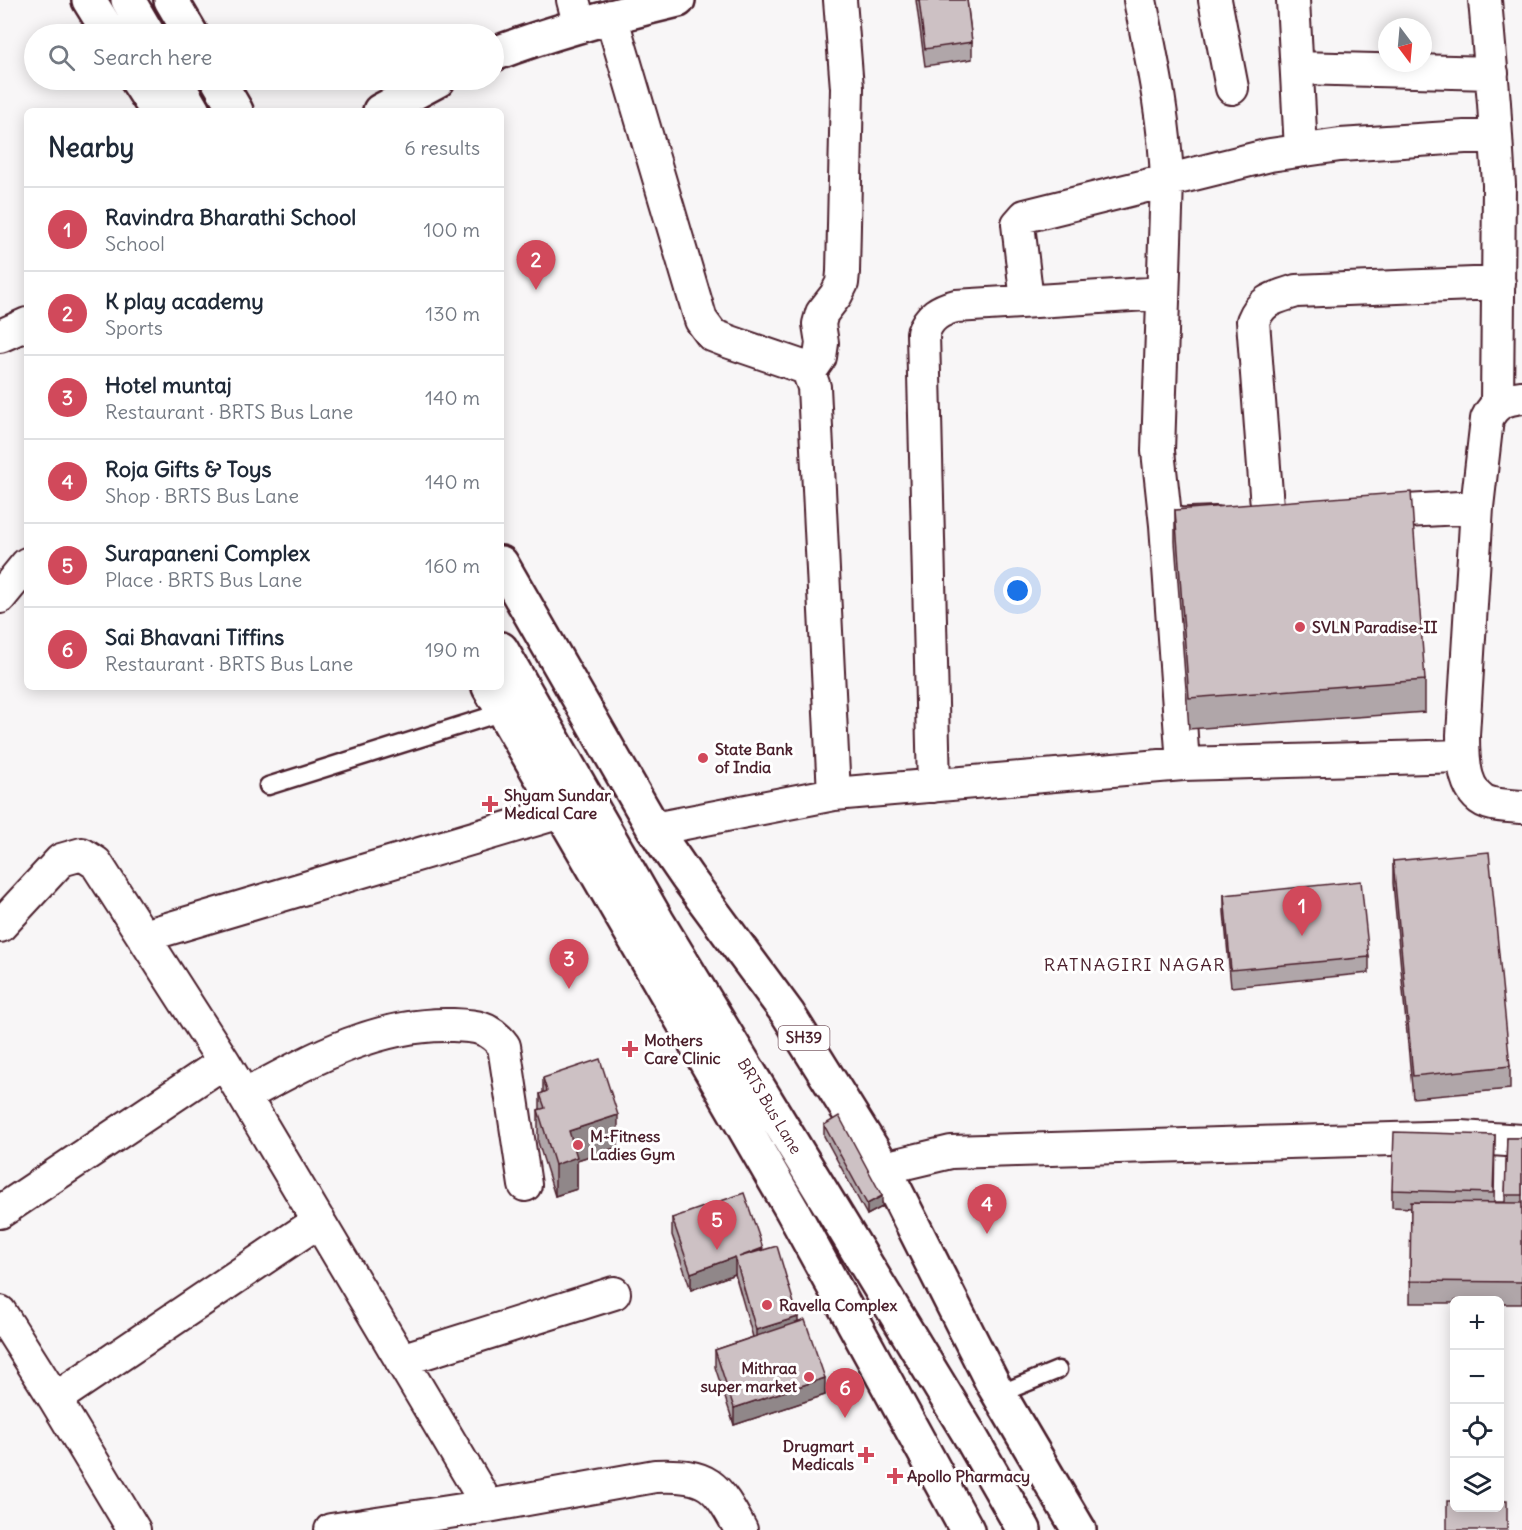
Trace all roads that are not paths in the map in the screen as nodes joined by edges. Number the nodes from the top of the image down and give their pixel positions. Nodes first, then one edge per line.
1 (89, 0) edge
2 (128, 0) edge
3 (171, 0) edge
4 (678, 0) edge
5 (840, 0) edge
6 (1140, 0) edge
7 (1215, 0) edge
8 (1293, 0) edge
9 (1485, 0) edge
10 (576, 13) edge
11 (610, 16) junction
12 (104, 24) edge
13 (142, 24) edge
14 (185, 24) edge
15 (504, 50) edge
16 (1297, 68) junction
17 (1492, 73) junction
18 (1232, 88) dead end
19 (143, 90) edge
20 (181, 90) edge
21 (224, 90) edge
22 (419, 90) edge
23 (155, 108) edge
24 (191, 108) edge
25 (234, 108) edge
26 (386, 108) edge
27 (1496, 135) junction
28 (1301, 150) junction
29 (1167, 181) junction
30 (1510, 184) edge
31 (1499, 283) junction
32 (1163, 293) junction
33 (1027, 301) junction
34 (24, 325) edge
35 (0, 336) edge
36 (809, 373) junction
37 (1510, 400) edge
38 (1477, 507) junction
39 (1338, 515) edge
40 (1166, 525) junction
41 (24, 568) edge
42 (504, 568) edge
43 (0, 597) edge
44 (504, 654) edge
45 (496, 699) edge
46 (1463, 756) junction
47 (1183, 764) junction
48 (268, 786) dead end
49 (934, 786) junction
50 (834, 794) junction
51 (1522, 807) edge
52 (561, 812) junction
53 (654, 829) junction
54 (0, 926) edge
55 (144, 936) junction
56 (224, 1062) junction
57 (244, 1096) junction
58 (1522, 1141) edge
59 (884, 1168) junction
60 (525, 1185) dead end
61 (0, 1212) edge
62 (319, 1221) junction
63 (614, 1293) dead end
64 (0, 1312) edge
65 (401, 1360) junction
66 (1058, 1370) dead end
67 (999, 1394) junction
68 (55, 1399) junction
69 (488, 1506) junction
70 (134, 1530) edge
71 (331, 1530) edge
72 (741, 1530) edge
73 (967, 1530) edge
74 (1024, 1530) edge
75 (1079, 1530) edge

1 - 12 main road
2 - 13 main road
3 - 14 main road
4 - 11 main road
5 - 36 street
6 - 29 street
7 - 18 street
8 - 16 street
9 - 17 street
10 - 11 main road
10 - 15 main road
11 - 36 street
16 - 17 street
16 - 28 street
17 - 27 street
19 - 23 main road
20 - 24 main road
21 - 25 main road
22 - 26 main road
27 - 28 street
27 - 30 street
28 - 29 street
29 - 32 street
29 - 33 street
30 - 31 street
31 - 37 street
31 - 40 street
32 - 33 street
32 - 40 street
33 - 49 street
34 - 35 street
36 - 50 street
37 - 38 street
38 - 39 street
38 - 46 street
40 - 47 street
41 - 43 street
42 - 53 main road, SH39
44 - 74 main road, BRTS Bus Lane
45 - 48 lane
45 - 52 main road
46 - 47 street
46 - 51 street
47 - 49 street
49 - 50 street
50 - 53 street
52 - 55 street
52 - 73 main road
53 - 59 main road, SH39
54 - 55 street
55 - 56 street
56 - 57 street
56 - 61 street
57 - 60 street
57 - 62 street
58 - 59 street
59 - 67 main road, SH39
62 - 65 street
62 - 68 street
63 - 65 street
64 - 68 street
65 - 69 street
66 - 67 lane
67 - 75 main road, SH39
68 - 70 street
69 - 71 street
69 - 72 street

